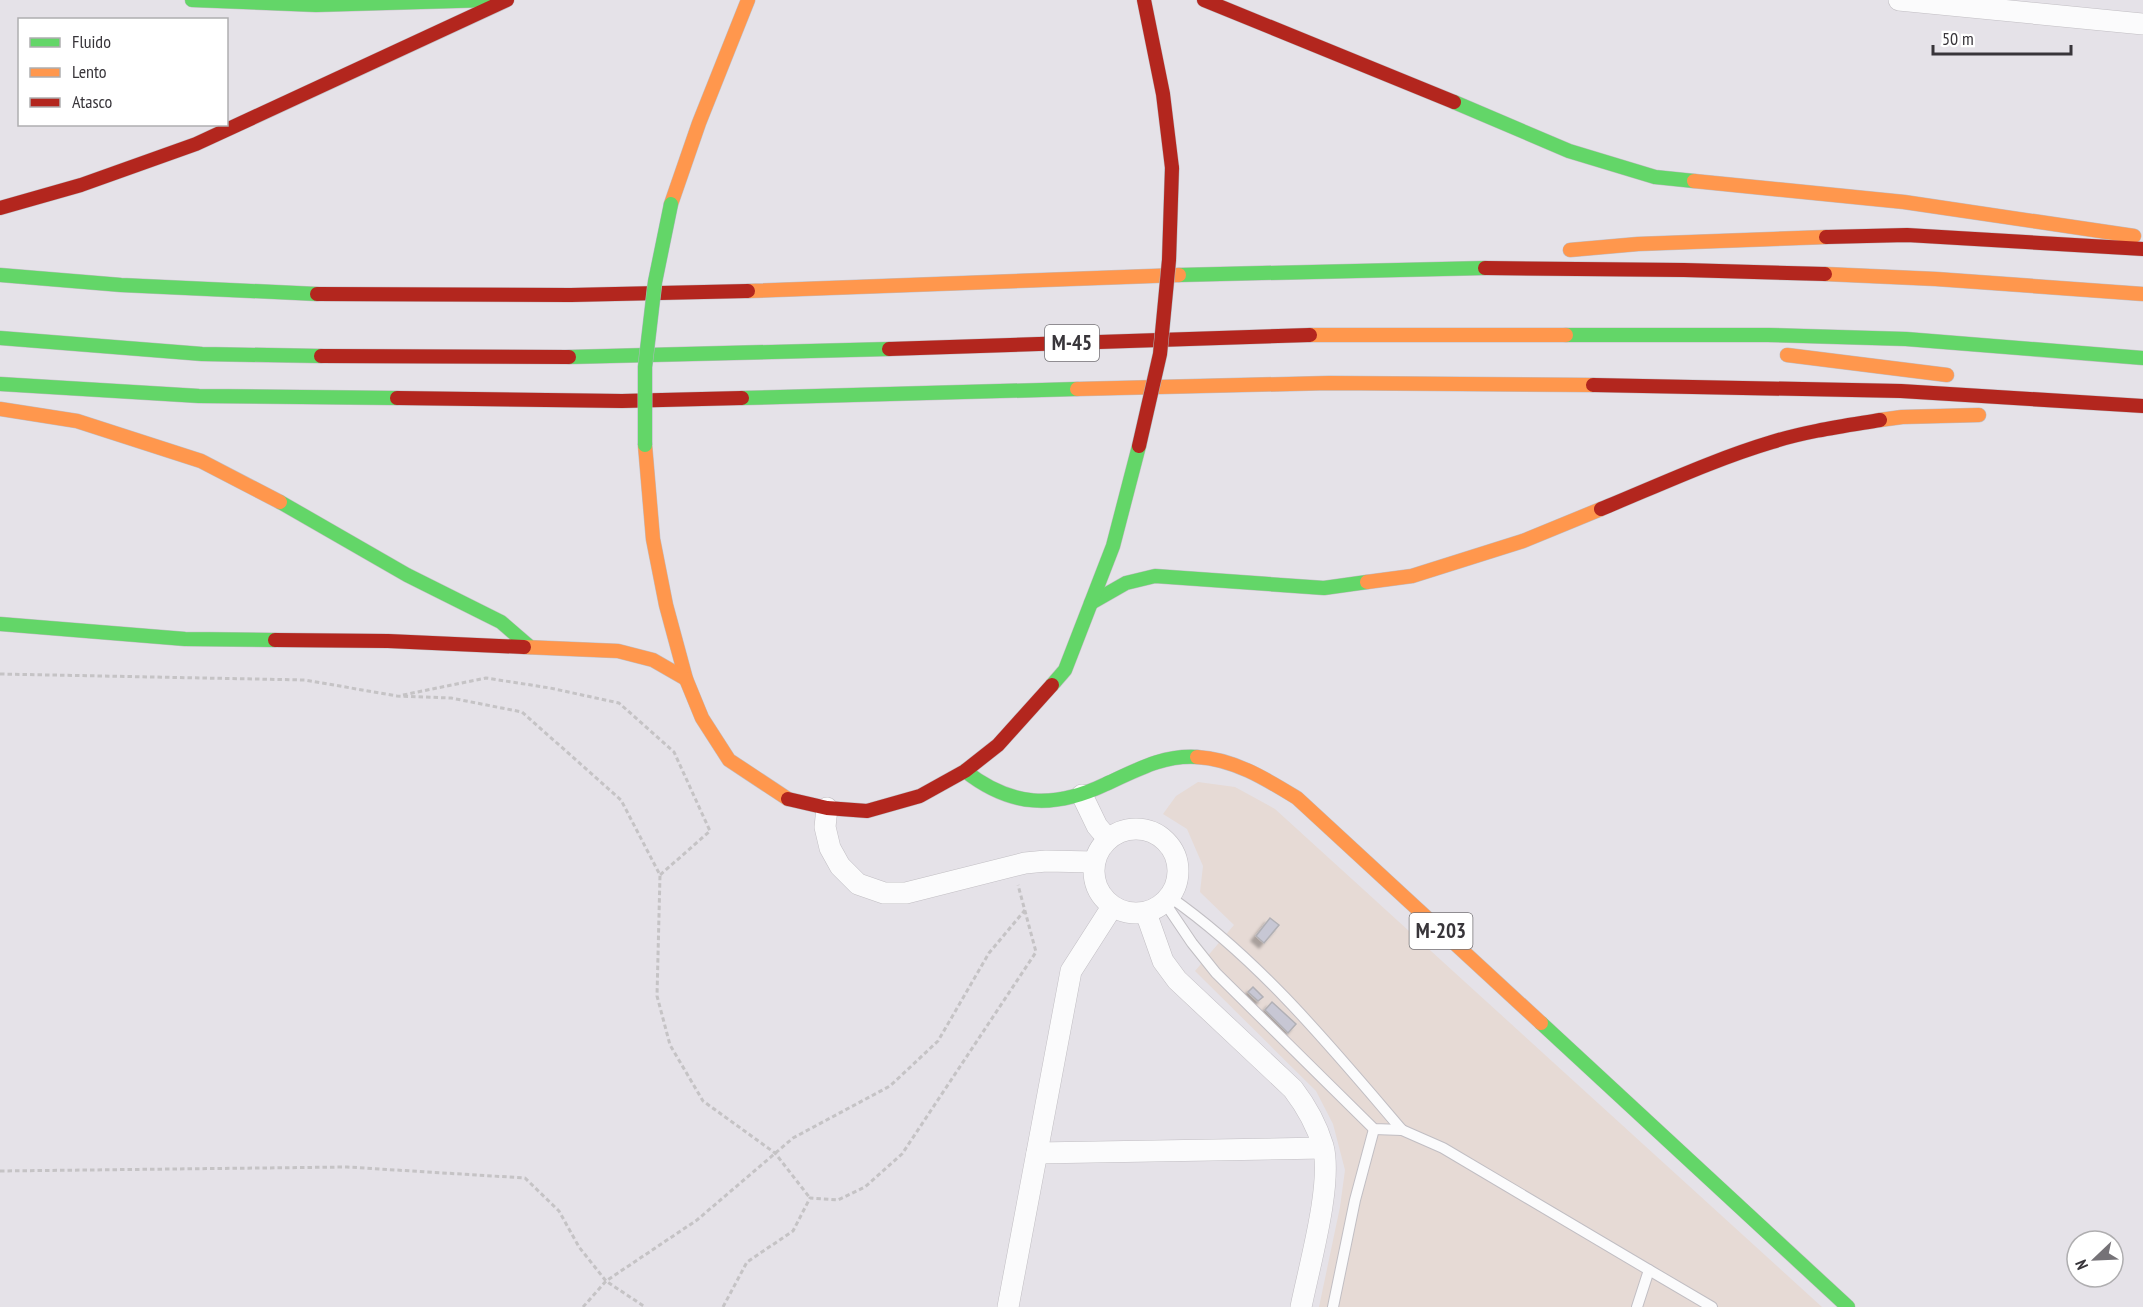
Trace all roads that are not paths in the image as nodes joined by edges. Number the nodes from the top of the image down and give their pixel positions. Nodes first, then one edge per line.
1 (192, 0) edge
2 (491, 0) edge
3 (507, 0) edge
4 (748, 0) edge
5 (1144, 0) edge
6 (1204, 0) edge
7 (1899, 0) edge
8 (1996, 5) edge
9 (2143, 24) edge
10 (0, 208) edge
11 (2143, 237) edge
12 (2143, 249) edge
13 (1555, 251) dead end
14 (1519, 254) dead end
15 (1317, 271) junction
16 (0, 275) edge
17 (2143, 294) edge
18 (1642, 334) junction
19 (0, 338) edge
20 (1744, 349) dead end
21 (1778, 354) dead end
22 (2143, 358) edge
23 (1966, 378) dead end
24 (2001, 383) dead end
25 (0, 384) edge
26 (2143, 406) edge
27 (0, 409) edge
28 (1997, 415) dead end
29 (2056, 415) dead end
30 (2143, 420) edge
31 (1091, 603) junction
32 (0, 624) edge
33 (530, 647) junction
34 (686, 679) junction
35 (965, 771) junction
36 (1082, 795) junction
37 (827, 808) junction
38 (1108, 839) junction
39 (1094, 862) junction
40 (1160, 904) junction
41 (1112, 907) junction
42 (1374, 1129) junction
43 (1402, 1130) junction
44 (1323, 1148) junction
45 (1037, 1153) junction
46 (1649, 1270) junction
47 (1008, 1307) edge
48 (1301, 1307) edge
49 (1333, 1307) edge
50 (1637, 1307) edge
51 (1712, 1307) edge
52 (1848, 1307) edge

1 - 2 main road
3 - 10 main road
4 - 34 main road, bridge
5 - 31 main road, bridge
6 - 11 main road
7 - 8 street
8 - 9 street
12 - 13 main road
14 - 15 main road
15 - 16 main road
15 - 17 main road
18 - 19 main road, M-45
18 - 20 main road
18 - 22 main road, M-45
21 - 23 main road
24 - 26 main road
25 - 26 main road
27 - 33 main road
28 - 31 main road
29 - 30 main road
31 - 35 main road
32 - 33 main road
33 - 34 main road
34 - 37 main road
35 - 36 main road, M-203
35 - 37 main road
36 - 38 street
36 - 52 main road, M-203
37 - 39 street
38 - 39 street
38 - 40 street
39 - 41 street
40 - 41 street
40 - 42 lane
40 - 43 lane
40 - 44 street
41 - 45 street
42 - 43 lane
42 - 49 lane
43 - 46 lane
44 - 45 street
44 - 48 street
45 - 47 street
46 - 50 lane
46 - 51 lane

